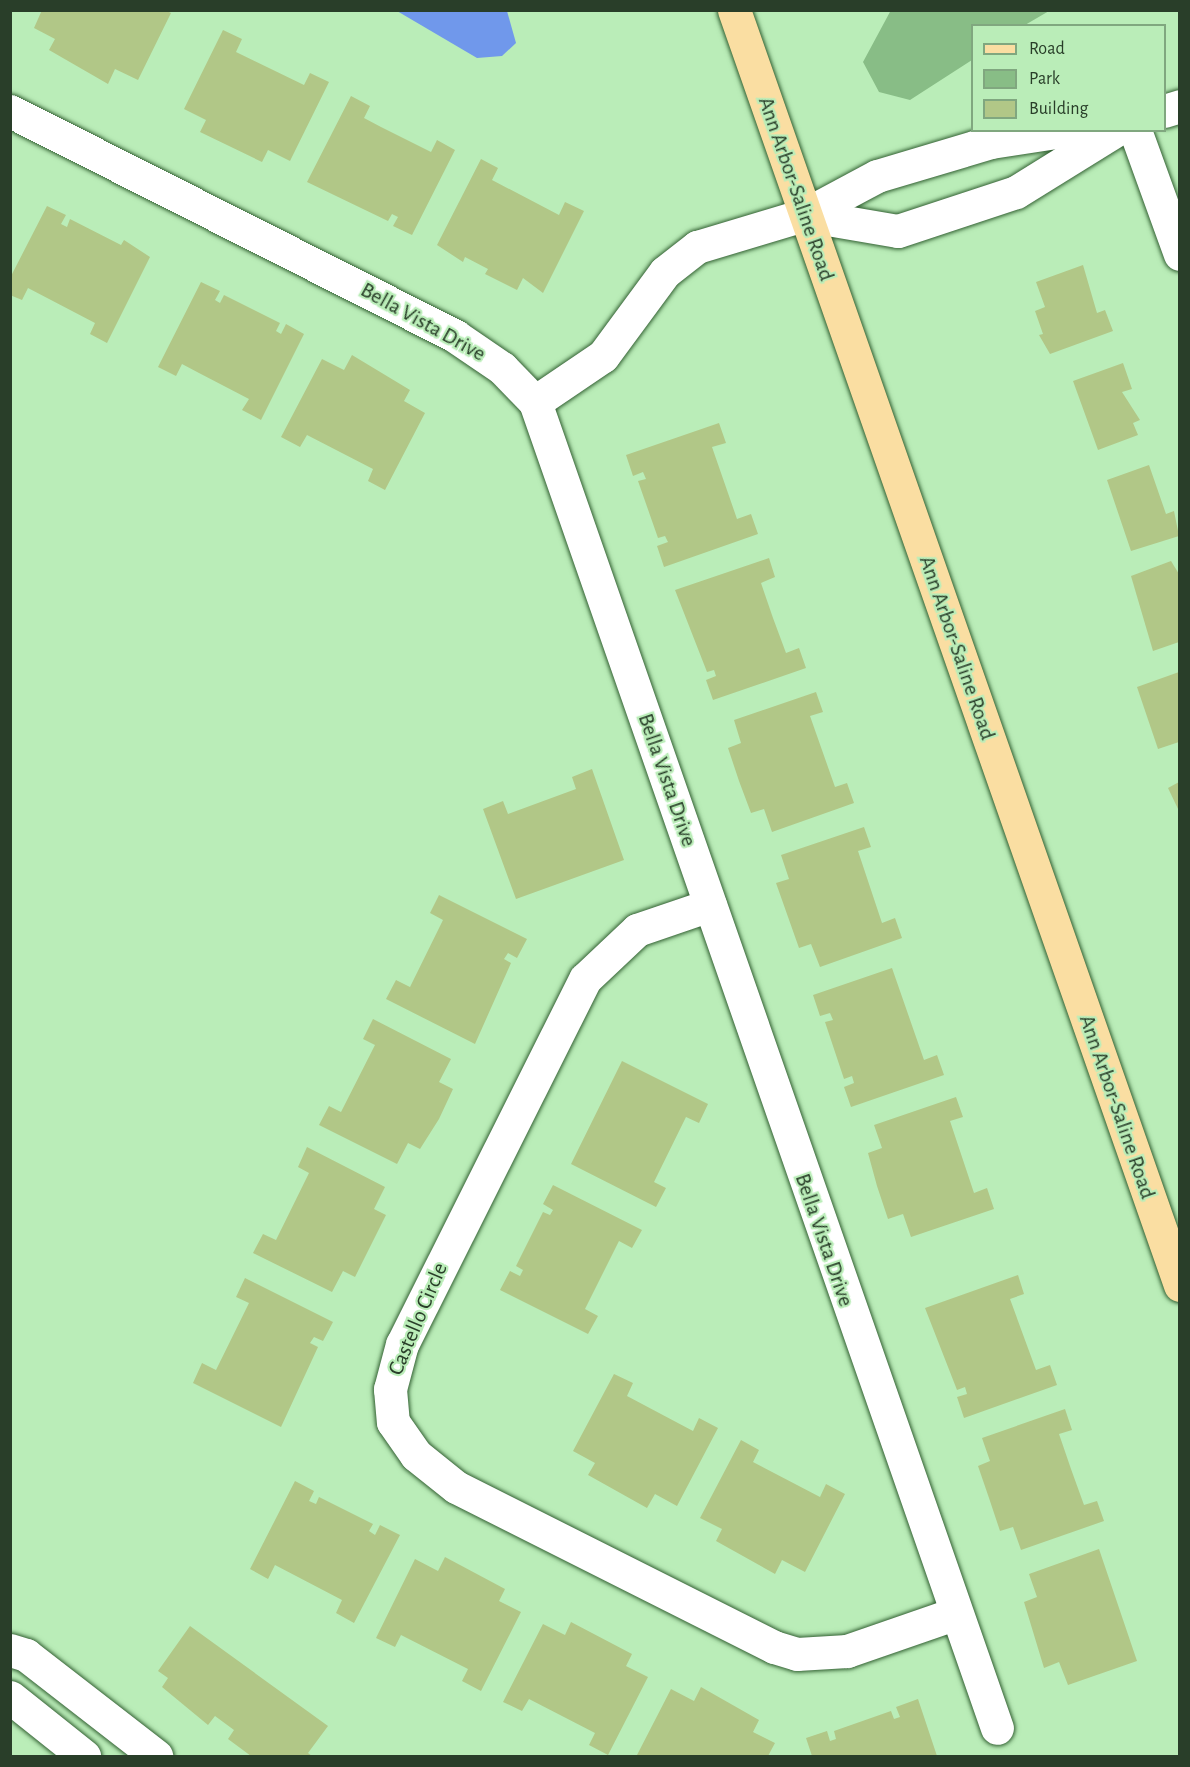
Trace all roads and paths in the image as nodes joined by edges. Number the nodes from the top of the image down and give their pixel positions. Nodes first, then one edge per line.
1 (734, 10) edge
2 (10, 111) edge
3 (1056, 132) edge
4 (1113, 132) edge
5 (1136, 132) edge
6 (804, 215) junction
7 (1179, 254) edge
8 (535, 402) junction
9 (710, 905) junction
10 (1179, 1285) edge
11 (954, 1614) junction
12 (10, 1650) edge
13 (10, 1697) edge
14 (997, 1728) dead end
15 (84, 1756) edge
16 (156, 1756) edge

1 - 6 main road, Ann Arbor-Saline Road
2 - 8 street, Bella Vista Drive
3 - 6 street
4 - 6 street
5 - 7 street
6 - 8 street
6 - 10 main road, Ann Arbor-Saline Road
8 - 9 street, Bella Vista Drive
9 - 11 street, Bella Vista Drive
9 - 11 street, Castello Circle
11 - 14 street, Bella Vista Drive
12 - 16 street
13 - 15 street

